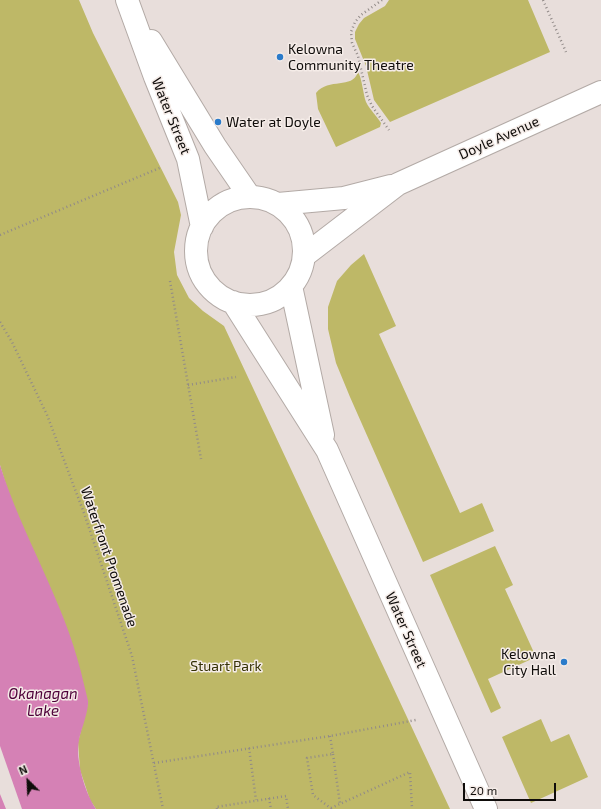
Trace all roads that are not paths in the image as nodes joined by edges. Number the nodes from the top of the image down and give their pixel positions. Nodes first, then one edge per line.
1 (128, 4) edge
2 (601, 92) edge
3 (398, 184) junction
4 (250, 197) junction
5 (278, 204) junction
6 (202, 226) junction
7 (304, 256) junction
8 (291, 286) junction
9 (233, 302) junction
10 (326, 450) junction
11 (486, 809) edge

1 - 4 main road, Water Street
1 - 6 main road, Water Street
2 - 3 main road, Doyle Avenue
3 - 5 main road, Doyle Avenue
3 - 7 main road, Doyle Avenue
4 - 5 main road
4 - 6 main road
5 - 7 main road
6 - 9 main road
7 - 8 main road
8 - 9 main road
8 - 10 main road, Water Street
9 - 10 main road, Water Street
10 - 11 main road, Water Street

